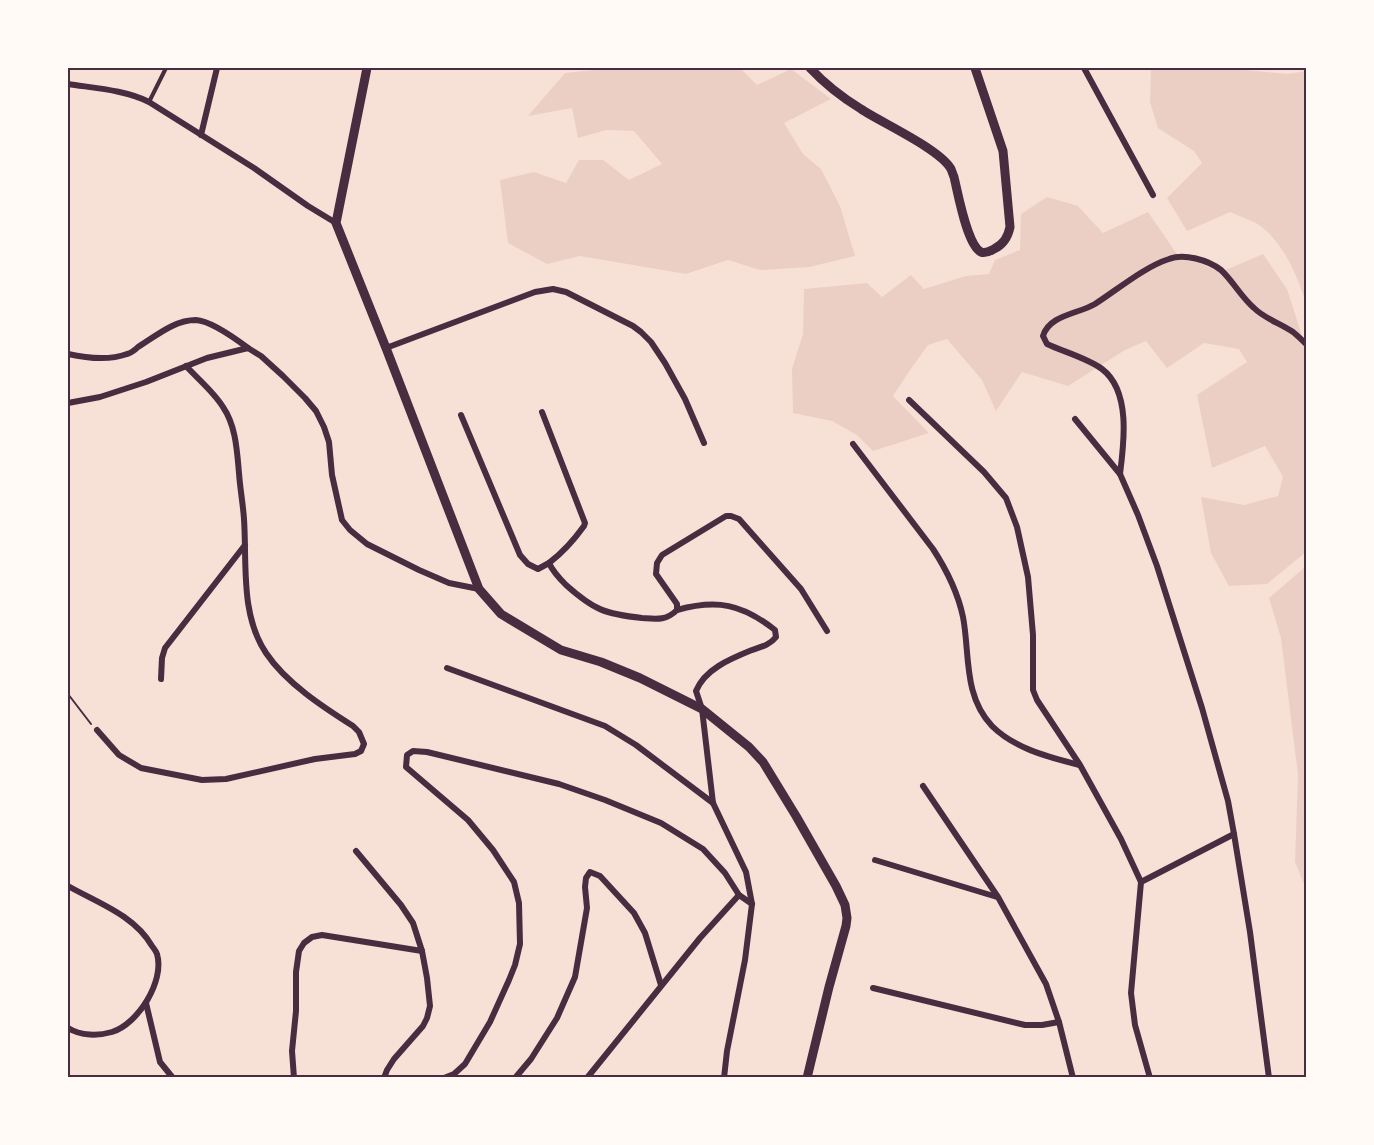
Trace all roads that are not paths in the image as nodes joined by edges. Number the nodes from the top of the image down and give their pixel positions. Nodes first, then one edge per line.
1 (166, 68) edge
2 (217, 68) edge
3 (367, 68) edge
4 (810, 68) edge
5 (975, 68) edge
6 (1084, 68) edge
7 (68, 84) edge
8 (149, 102) junction
9 (201, 135) junction
10 (1153, 195) dead end
11 (336, 223) junction
12 (1306, 344) edge
13 (249, 348) junction
14 (386, 348) junction
15 (68, 354) edge
16 (186, 366) junction
17 (909, 400) dead end
18 (68, 403) edge
19 (542, 412) dead end
20 (461, 415) dead end
21 (1075, 419) dead end
22 (704, 443) dead end
23 (854, 444) dead end
24 (1120, 474) junction
25 (245, 544) junction
26 (549, 563) junction
27 (479, 589) junction
28 (677, 610) junction
29 (827, 631) dead end
30 (447, 668) dead end
31 (161, 679) dead end
32 (702, 710) junction
33 (97, 730) road end
34 (1080, 765) junction
35 (923, 786) dead end
36 (713, 803) junction
37 (1234, 834) junction
38 (356, 851) dead end
39 (875, 860) dead end
40 (1141, 882) junction
41 (68, 886) edge
42 (739, 895) junction
43 (998, 897) junction
44 (752, 904) junction
45 (422, 951) junction
46 (661, 985) junction
47 (873, 988) dead end
48 (146, 1003) junction
49 (1059, 1022) junction
50 (68, 1028) edge
51 (173, 1077) edge
52 (294, 1077) edge
53 (384, 1077) edge
54 (444, 1077) edge
55 (515, 1077) edge
56 (587, 1077) edge
57 (724, 1077) edge
58 (807, 1077) edge
59 (1073, 1077) edge
60 (1150, 1077) edge
61 (1269, 1077) edge

1 - 8 lane
2 - 9 street
3 - 11 street
4 - 5 street
6 - 10 street
7 - 8 street
8 - 9 street
9 - 11 street
11 - 14 street
12 - 24 street
13 - 15 street
13 - 16 street
13 - 27 street
14 - 22 street
14 - 27 street
16 - 18 street
16 - 25 street
17 - 34 street
19 - 26 street
20 - 26 street
21 - 24 street
23 - 34 street
24 - 37 street
25 - 31 street
25 - 33 street
26 - 28 street
27 - 32 street
28 - 29 street
28 - 32 street
30 - 36 street
32 - 36 street
32 - 58 street
34 - 40 street
35 - 43 street
36 - 44 street
37 - 40 street
37 - 61 street
38 - 45 street
39 - 43 street
40 - 60 street
41 - 48 street
42 - 44 street
42 - 46 street
42 - 54 street
43 - 49 street
44 - 57 street
45 - 52 street
45 - 53 street
46 - 55 street
46 - 56 street
47 - 49 street
48 - 50 street
48 - 51 street
49 - 59 street

